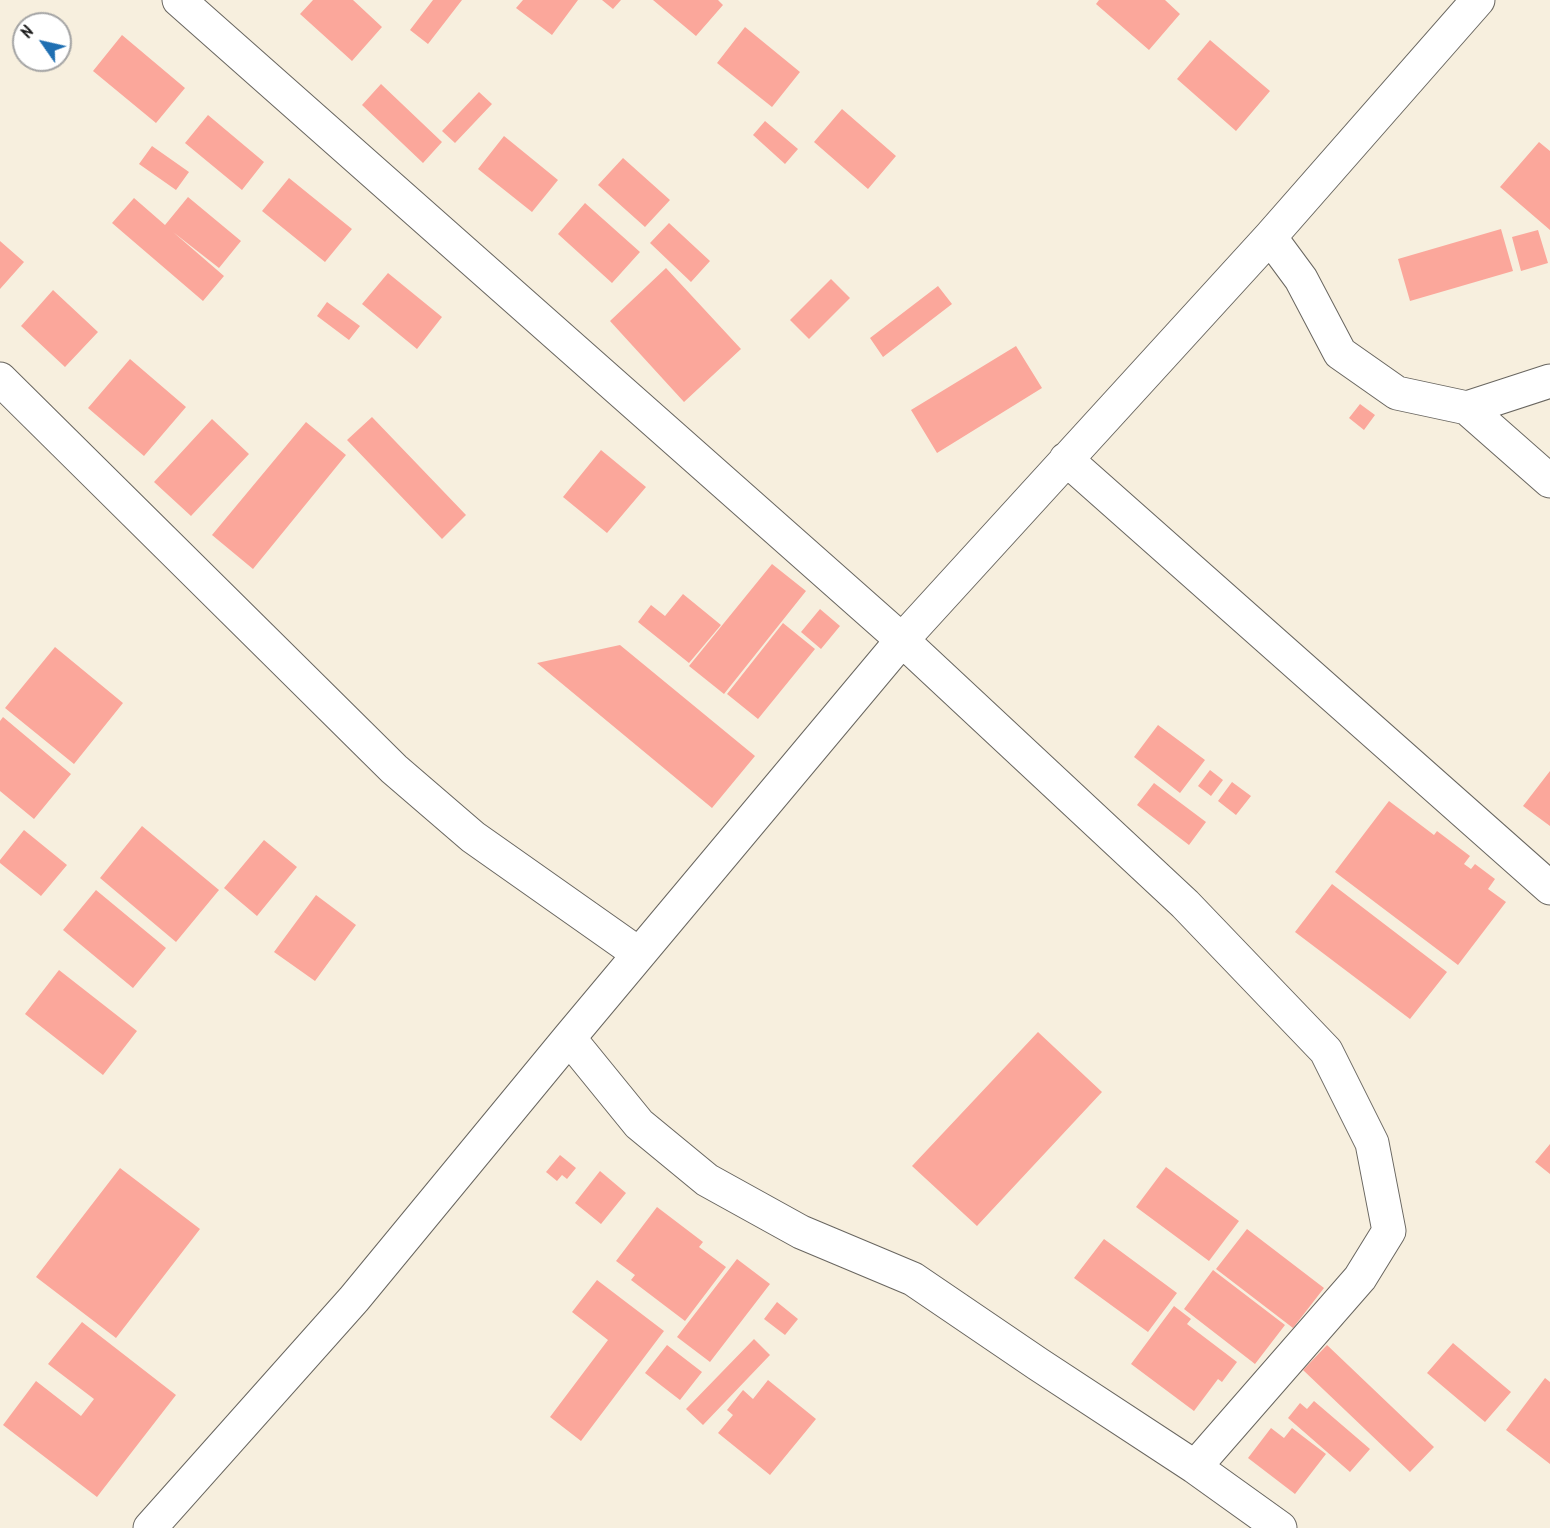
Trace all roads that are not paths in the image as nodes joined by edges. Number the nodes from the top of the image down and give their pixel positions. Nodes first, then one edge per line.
1 (178, 0) edge
2 (1478, 0) edge
3 (1270, 237) junction
4 (0, 379) edge
5 (1550, 381) edge
6 (1467, 408) junction
7 (1066, 459) junction
8 (1550, 481) edge
9 (902, 640) junction
10 (1550, 888) edge
11 (639, 954) junction
12 (569, 1038) junction
13 (1195, 1467) junction
14 (150, 1528) edge
15 (1280, 1528) edge

1 - 9 street
2 - 3 street
3 - 6 street
3 - 7 street
4 - 11 street
5 - 6 street
6 - 8 street
7 - 9 street
7 - 10 street
9 - 11 street
9 - 13 street
11 - 12 street
12 - 13 street
12 - 14 street
13 - 15 street

